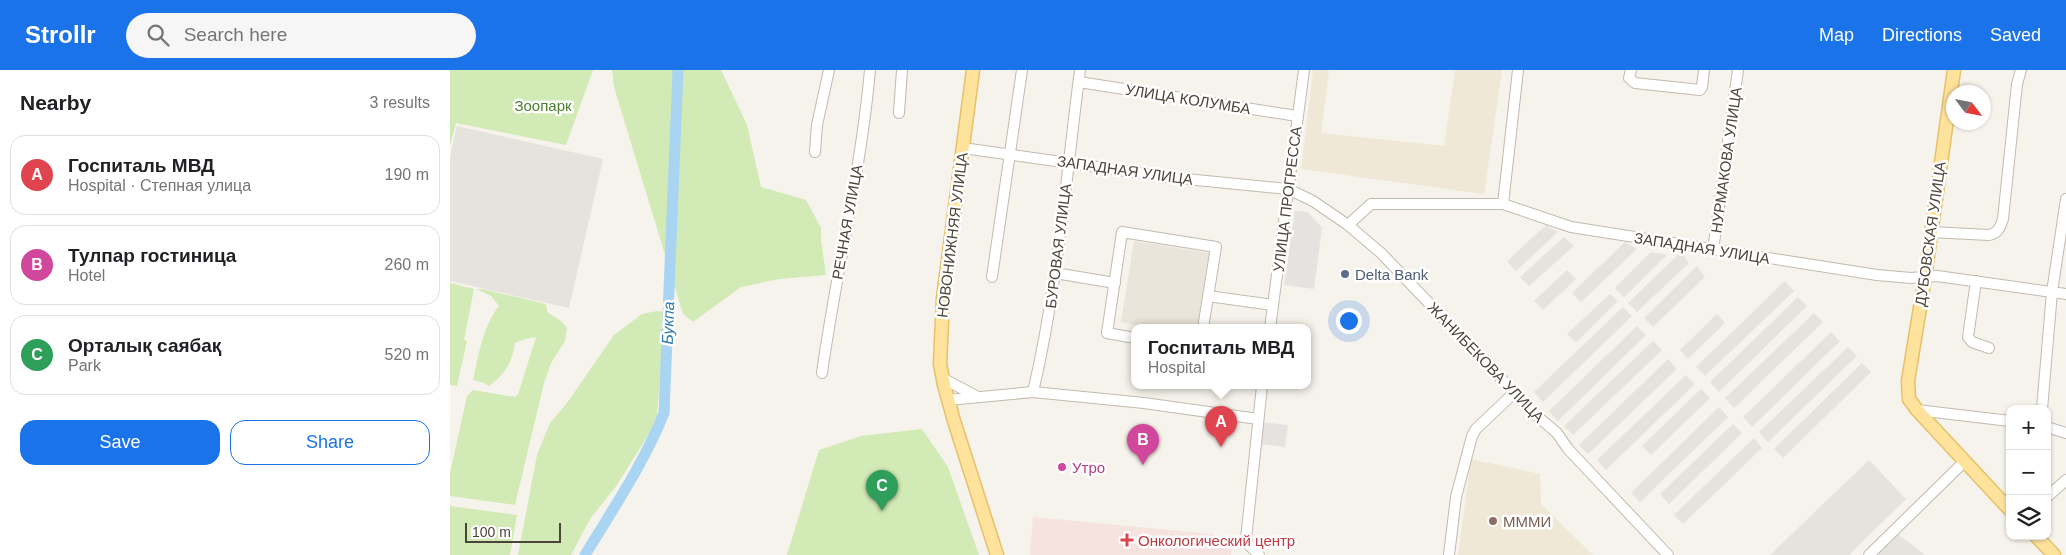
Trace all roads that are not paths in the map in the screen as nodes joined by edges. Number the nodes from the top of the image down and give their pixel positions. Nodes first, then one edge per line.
1 (829, 70) edge
2 (870, 70) edge
3 (902, 70) edge
4 (973, 70) edge
5 (1022, 70) edge
6 (1080, 70) edge
7 (1304, 70) edge
8 (1518, 70) edge
9 (1630, 70) edge
10 (1704, 70) edge
11 (1738, 70) edge
12 (1954, 70) edge
13 (2021, 70) edge
14 (1079, 82) junction
15 (900, 113) dead end
16 (1297, 116) junction
17 (962, 148) junction
18 (815, 152) dead end
19 (1010, 154) junction
20 (1068, 162) junction
21 (1288, 189) junction
22 (2066, 199) edge
23 (1503, 204) junction
24 (1348, 226) junction
25 (1931, 232) junction
26 (1713, 250) junction
27 (1055, 273) junction
28 (992, 277) dead end
29 (1925, 277) junction
30 (1976, 282) junction
31 (1114, 283) junction
32 (2052, 292) junction
33 (2066, 294) edge
34 (1208, 296) junction
35 (1273, 305) junction
36 (1204, 324) edge
37 (1271, 324) edge
38 (1131, 337) edge
39 (1989, 348) dead end
40 (822, 373) dead end
41 (942, 378) junction
42 (1262, 389) edge
43 (1033, 392) junction
44 (1515, 392) junction
45 (979, 398) junction
46 (948, 400) junction
47 (2042, 405) edge
48 (1917, 410) junction
49 (1258, 419) junction
50 (2006, 421) edge
51 (2051, 428) edge
52 (2066, 433) edge
53 (1964, 462) junction
54 (2066, 480) edge
55 (2049, 495) edge
56 (2006, 506) edge
57 (2040, 540) edge
58 (998, 555) edge
59 (1258, 555) edge
60 (1449, 555) edge
61 (1668, 555) edge
62 (1869, 555) edge
63 (2054, 555) edge

1 - 18 street
2 - 40 street, РЕЧНАЯ УЛИЦА
3 - 15 street
4 - 17 main road, НОВОНИЖНЯЯ УЛИЦА
5 - 19 street
6 - 14 street, БУРОВАЯ УЛИЦА
7 - 16 street, УЛИЦА ПРОГРЕССА
8 - 23 street
9 - 10 street
11 - 26 street, НУРМАКОВА УЛИЦА
12 - 25 main road, ДУБОВСКАЯ УЛИЦА
13 - 25 street
14 - 16 street, УЛИЦА КОЛУМБА
14 - 20 street, БУРОВАЯ УЛИЦА
16 - 21 street, УЛИЦА ПРОГРЕССА
17 - 19 street, ЗАПАДНАЯ УЛИЦА
17 - 41 main road, НОВОНИЖНЯЯ УЛИЦА
19 - 20 street, ЗАПАДНАЯ УЛИЦА
19 - 28 street
20 - 21 street, ЗАПАДНАЯ УЛИЦА
20 - 27 street, БУРОВАЯ УЛИЦА
21 - 24 street, ЖАНИБЕКОВА УЛИЦА
21 - 35 street, УЛИЦА ПРОГРЕССА
22 - 32 street
23 - 24 street, ЗАПАДНАЯ УЛИЦА
23 - 26 street, ЗАПАДНАЯ УЛИЦА
24 - 44 street, ЖАНИБЕКОВА УЛИЦА
25 - 29 main road, ДУБОВСКАЯ УЛИЦА
26 - 29 street, ЗАПАДНАЯ УЛИЦА
27 - 31 street
27 - 43 street, БУРОВАЯ УЛИЦА
29 - 30 street, ЗАПАДНАЯ УЛИЦА
29 - 48 main road, ДУБОВСКАЯ УЛИЦА
30 - 32 street, ЗАПАДНАЯ УЛИЦА
30 - 39 street
31 - 34 street
31 - 38 street
32 - 33 street, ЗАПАДНАЯ УЛИЦА
32 - 47 street
34 - 35 street
34 - 36 street
35 - 37 street, УЛИЦА ПРОГРЕССА
41 - 45 street
41 - 46 main road, НОВОНИЖНЯЯ УЛИЦА
42 - 49 street
43 - 45 street
43 - 49 street
44 - 60 street
44 - 61 street, ЖАНИБЕКОВА УЛИЦА
45 - 46 street
46 - 58 main road, НОВОНИЖНЯЯ УЛИЦА
48 - 50 street
48 - 53 main road
49 - 59 street
51 - 52 street
53 - 56 main road
53 - 62 street
54 - 55 street
57 - 63 main road

